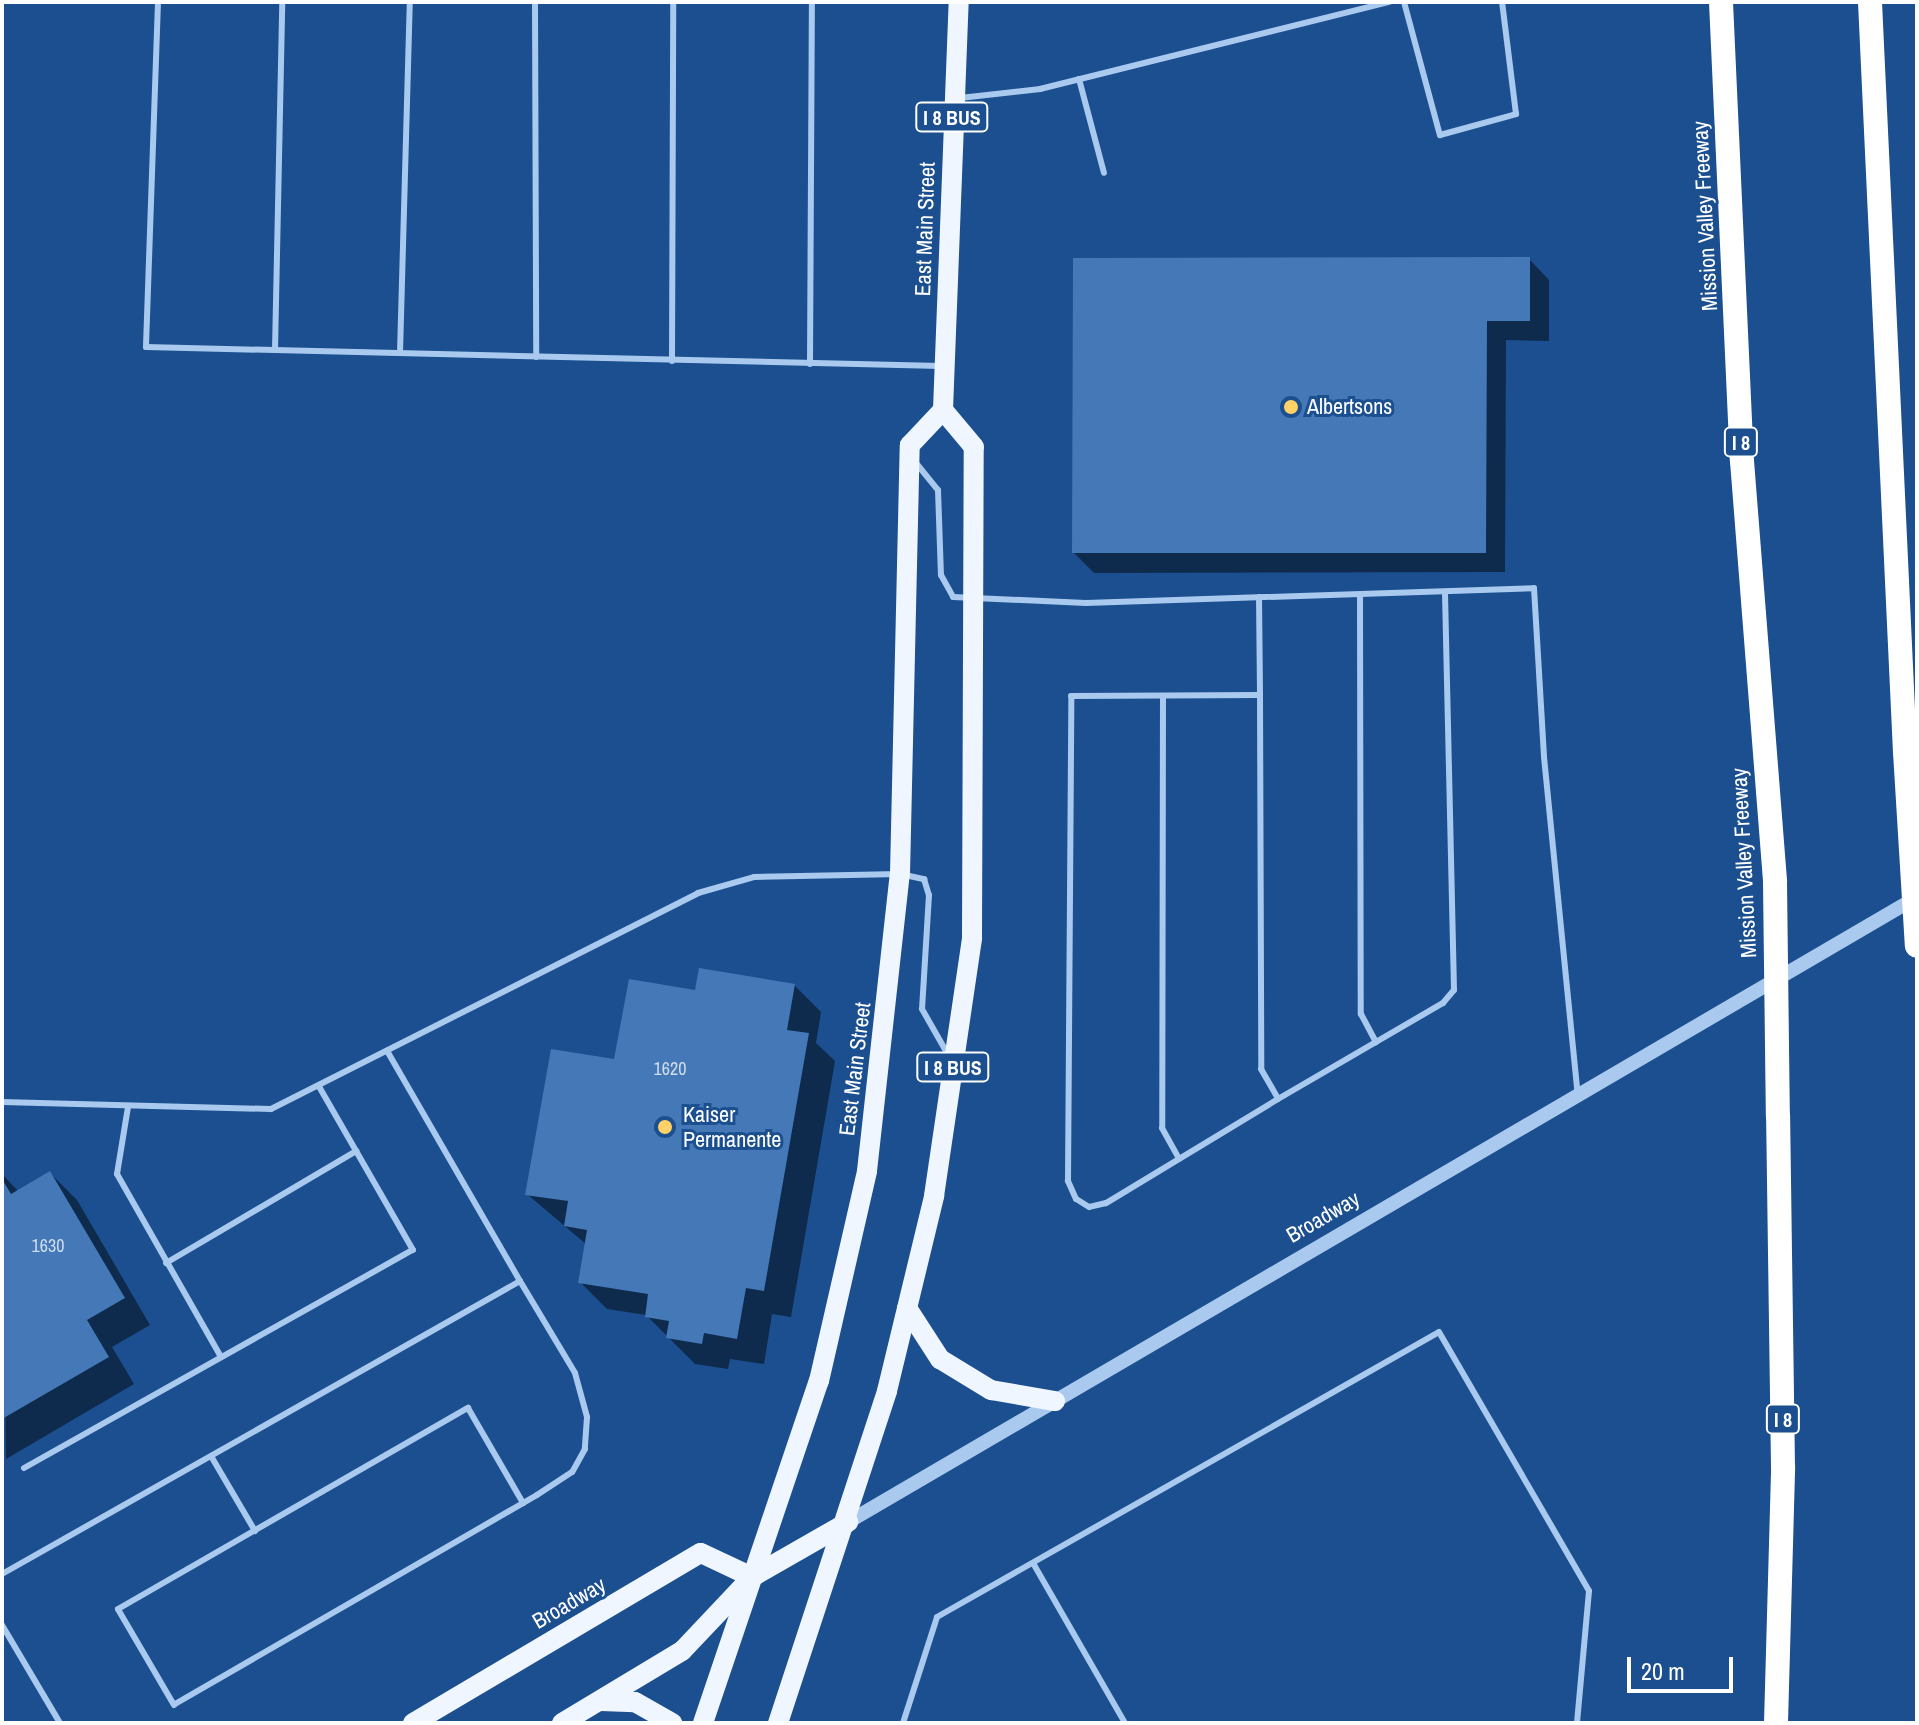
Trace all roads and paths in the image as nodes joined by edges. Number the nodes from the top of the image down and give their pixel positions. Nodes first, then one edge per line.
1 (158, 2) edge
2 (282, 2) edge
3 (410, 2) edge
4 (535, 2) edge
5 (673, 2) edge
6 (812, 2) edge
7 (959, 2) edge
8 (1389, 2) edge
9 (1404, 2) edge
10 (1502, 2) edge
11 (1713, 2) edge
12 (1721, 2) edge
13 (1870, 2) edge
14 (1881, 2) edge
15 (1079, 79) junction
16 (1724, 82) junction
17 (952, 99) junction
18 (1878, 168) junction
19 (1104, 173) dead end
20 (275, 350) junction
21 (400, 353) junction
22 (536, 357) junction
23 (672, 361) junction
24 (810, 364) junction
25 (945, 366) junction
26 (943, 410) junction
27 (911, 458) junction
28 (1445, 592) junction
29 (1360, 594) junction
30 (1259, 597) junction
31 (975, 600) junction
32 (1260, 695) junction
33 (1163, 696) junction
34 (900, 874) junction
35 (1917, 897) edge
36 (1917, 946) edge
37 (1376, 1042) junction
38 (387, 1051) junction
39 (953, 1064) junction
40 (318, 1085) junction
41 (1578, 1095) junction
42 (1278, 1099) junction
43 (2, 1102) edge
44 (128, 1107) junction
45 (356, 1151) junction
46 (1179, 1159) junction
47 (166, 1263) junction
48 (520, 1281) junction
49 (907, 1308) junction
50 (221, 1357) junction
51 (1055, 1401) junction
52 (211, 1456) junction
53 (24, 1468) dead end
54 (523, 1503) junction
55 (848, 1522) junction
56 (255, 1531) junction
57 (1033, 1563) junction
58 (2, 1574) edge
59 (752, 1577) junction
60 (2, 1625) edge
61 (601, 1701) junction
62 (60, 1723) edge
63 (413, 1723) edge
64 (562, 1723) edge
65 (672, 1723) edge
66 (703, 1723) edge
67 (778, 1723) edge
68 (903, 1723) edge
69 (1125, 1723) edge
70 (1577, 1723) edge
71 (1776, 1723) edge

1 - 20 lane
2 - 20 lane
3 - 21 lane
4 - 22 lane
5 - 23 lane
6 - 24 lane
7 - 17 main road, East Main Street / I 8 BUS
8 - 15 lane
9 - 10 lane
11 - 16 highway
12 - 16 highway, Mission Valley Freeway / I 8
13 - 18 highway
14 - 18 highway
15 - 17 lane
15 - 19 lane
16 - 71 highway, Mission Valley Freeway / I 8, bridge
17 - 25 main road, East Main Street / I 8 BUS
18 - 36 highway, bridge
20 - 21 lane
21 - 22 lane
22 - 23 lane
23 - 24 lane
24 - 25 lane
25 - 26 main road, East Main Street / I 8 BUS
26 - 27 main road, East Main Street
26 - 31 main road, I 8 BUS
27 - 31 lane
27 - 34 main road, East Main Street
28 - 29 lane
28 - 37 lane
28 - 41 lane
29 - 30 lane
29 - 37 lane
30 - 31 lane
30 - 32 lane
31 - 39 main road, I 8 BUS
32 - 33 lane
32 - 42 lane
33 - 46 lane
33 - 46 lane
34 - 38 lane
34 - 39 lane
34 - 59 main road, East Main Street
35 - 41 street, Broadway
37 - 42 lane
38 - 40 lane
38 - 48 lane
39 - 49 main road, I 8 BUS
40 - 44 lane
40 - 45 lane
41 - 51 street, Broadway
42 - 46 lane
43 - 44 lane
44 - 47 lane
45 - 47 lane
45 - 50 lane
47 - 50 lane
48 - 52 lane
48 - 54 lane
49 - 51 main road
49 - 55 main road, I 8 BUS
50 - 53 lane
51 - 55 street, Broadway
52 - 56 lane
52 - 58 lane
54 - 56 lane
54 - 56 lane
55 - 59 main road, Broadway
55 - 67 main road, I 8 BUS
57 - 68 lane
57 - 69 lane
57 - 70 lane
59 - 61 main road, Broadway
59 - 63 main road, Broadway
59 - 66 main road, East Main Street
60 - 62 lane
61 - 64 main road, Broadway
61 - 65 main road

